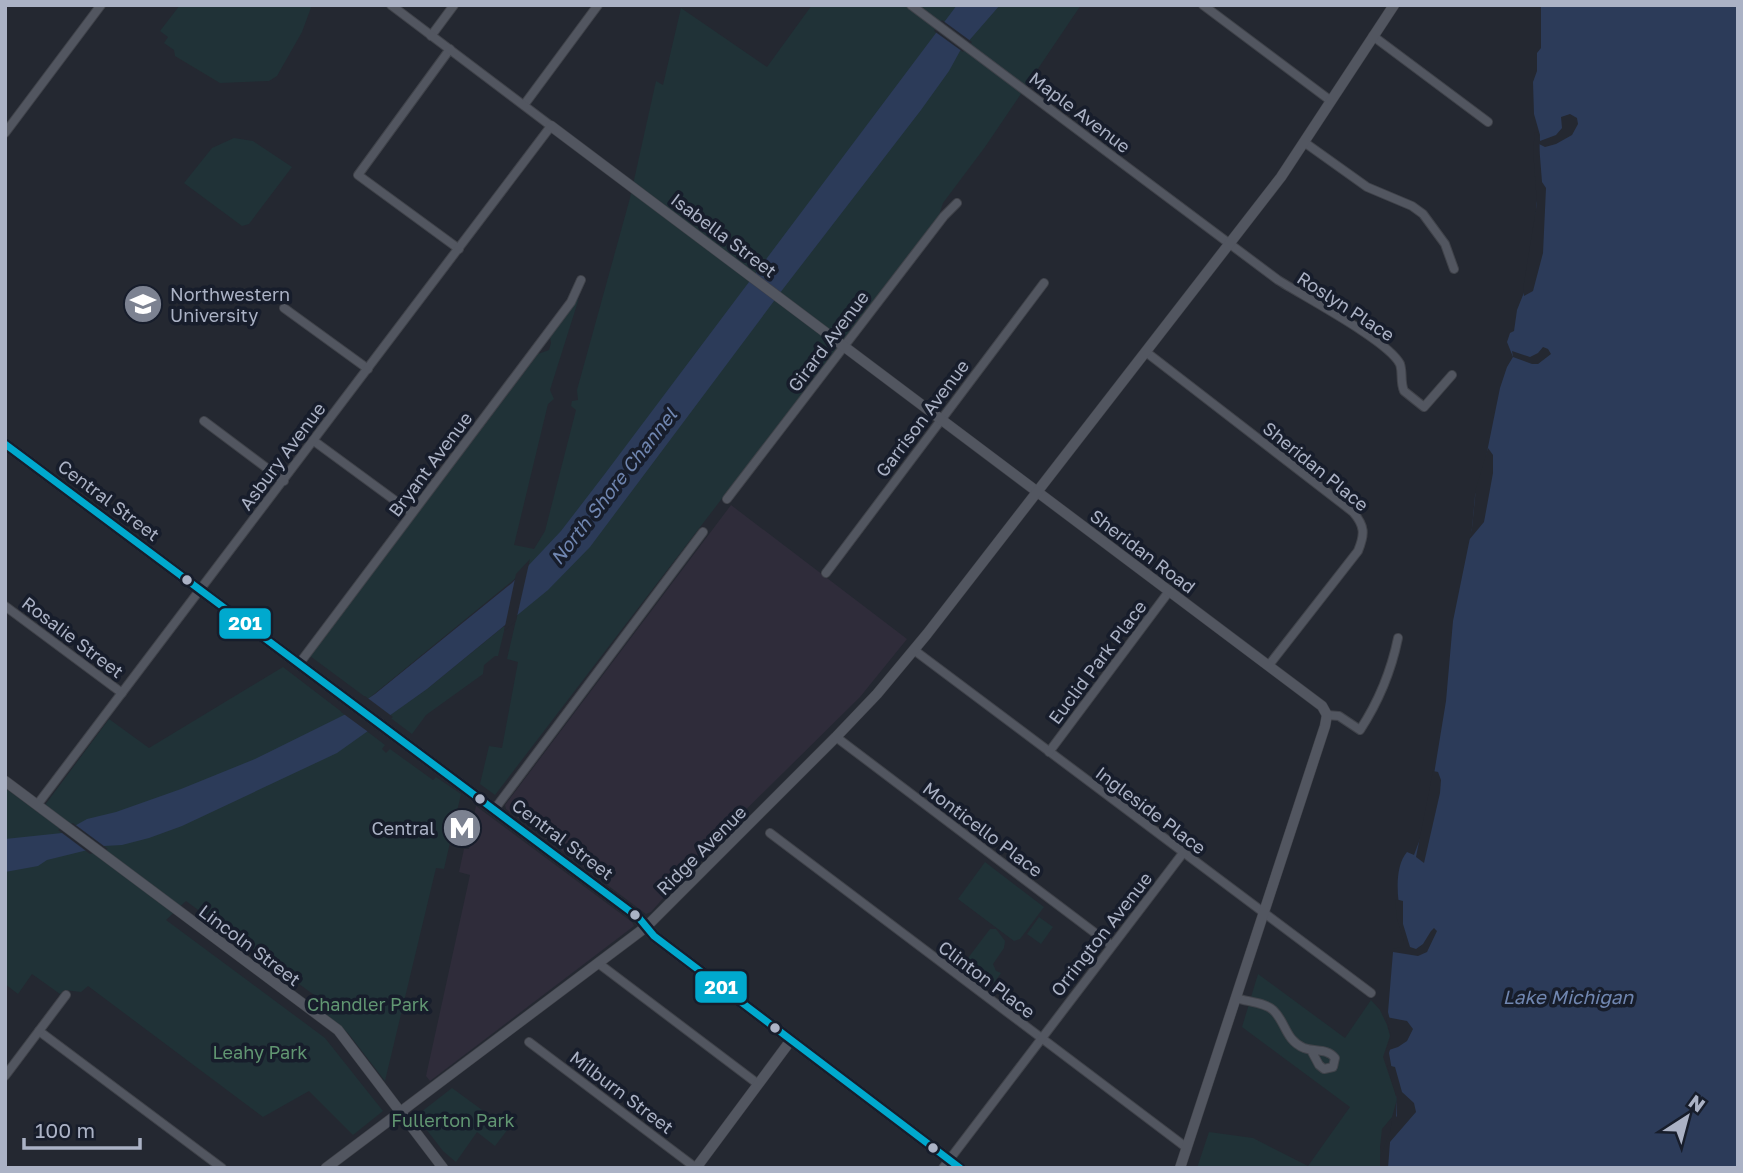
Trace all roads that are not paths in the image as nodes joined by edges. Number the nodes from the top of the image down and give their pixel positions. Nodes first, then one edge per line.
1 (101, 5) edge
2 (391, 5) edge
3 (454, 5) edge
4 (598, 5) edge
5 (911, 5) edge
6 (1203, 5) edge
7 (1394, 5) edge
8 (432, 36) junction
9 (1373, 36) junction
10 (450, 49) junction
11 (1331, 101) junction
12 (524, 105) junction
13 (1488, 122) dead end
14 (551, 126) junction
15 (5, 133) edge
16 (1304, 142) junction
17 (957, 203) dead end
18 (1229, 244) junction
19 (459, 249) junction
20 (1454, 269) dead end
21 (582, 280) dead end
22 (1044, 283) dead end
23 (284, 308) dead end
24 (845, 345) junction
25 (1146, 352) junction
26 (368, 369) junction
27 (1452, 375) dead end
28 (942, 418) junction
29 (204, 421) dead end
30 (314, 440) junction
31 (5, 444) edge
32 (284, 481) junction
33 (1038, 491) junction
34 (727, 499) dead end
35 (412, 513) junction
36 (703, 532) dead end
37 (826, 573) dead end
38 (1170, 590) junction
39 (200, 591) junction
40 (5, 606) edge
41 (1398, 638) dead end
42 (914, 650) junction
43 (299, 664) junction
44 (1269, 665) junction
45 (122, 693) junction
46 (1327, 715) junction
47 (836, 737) junction
48 (1049, 752) junction
49 (5, 781) edge
50 (37, 805) junction
51 (494, 810) junction
52 (770, 833) dead end
53 (1183, 853) junction
54 (1264, 914) junction
55 (646, 927) junction
56 (1111, 945) junction
57 (598, 963) junction
58 (1371, 993) dead end
59 (66, 995) dead end
60 (1236, 998) junction
61 (39, 1031) junction
62 (1040, 1039) junction
63 (791, 1040) junction
64 (529, 1042) dead end
65 (1311, 1050) dead end
66 (5, 1076) edge
67 (758, 1084) junction
68 (400, 1113) junction
69 (1187, 1148) junction
70 (946, 1164) edge
71 (222, 1168) edge
72 (326, 1168) edge
73 (443, 1168) edge
74 (696, 1168) edge
75 (960, 1168) edge
76 (1180, 1168) edge

1 - 15 street
2 - 8 street, Isabella Street
3 - 8 street
4 - 12 street
5 - 18 street, Maple Avenue
6 - 11 street
7 - 9 street
8 - 10 street, Isabella Street
9 - 11 street
9 - 13 street
10 - 12 street, Isabella Street
10 - 19 street
11 - 16 street
12 - 14 street, Isabella Street
14 - 19 street, Asbury Avenue
14 - 24 street, Isabella Street
16 - 18 street
16 - 20 street
17 - 24 street, Girard Avenue
18 - 25 street
18 - 27 street, Roslyn Place
19 - 26 street, Asbury Avenue
21 - 35 street, Bryant Avenue
22 - 28 street, Garrison Avenue
23 - 26 street
24 - 28 street, Isabella Street
24 - 34 street, Girard Avenue
25 - 33 street
25 - 44 street, Sheridan Place
26 - 30 street, Asbury Avenue
28 - 33 street, Isabella Street
28 - 37 street, Garrison Avenue
29 - 32 street
30 - 32 street, Asbury Avenue
30 - 35 street
31 - 39 main road, Central Street
32 - 39 street, Asbury Avenue
33 - 38 street, Sheridan Road
33 - 42 street, Ridge Avenue
35 - 43 street, Bryant Avenue
36 - 51 street
38 - 44 street, Sheridan Road
38 - 48 street, Euclid Park Place
39 - 43 main road, Central Street
39 - 45 street, Asbury Avenue
40 - 45 street, Rosalie Street
41 - 46 street
42 - 47 street, Ridge Avenue
42 - 48 street, Ingleside Place
43 - 51 main road, Central Street
44 - 46 street, Sheridan Road
45 - 50 street, Asbury Avenue
46 - 54 street
47 - 55 street, Ridge Avenue
47 - 56 street, Monticello Place
48 - 53 street, Ingleside Place
49 - 50 street, Lincoln Street
50 - 68 street, Lincoln Street
51 - 55 main road, Central Street
52 - 62 street, Clinton Place
53 - 54 street, Ingleside Place
53 - 56 street, Orrington Avenue
54 - 58 street, Ingleside Place
54 - 60 street
55 - 57 street, Ridge Avenue
55 - 63 main road, Central Street
56 - 62 street, Orrington Avenue
57 - 67 street
57 - 68 street, Ridge Avenue
59 - 61 street
60 - 65 street
60 - 69 street
61 - 66 street
61 - 71 street
62 - 69 street, Clinton Place
62 - 70 street, Orrington Avenue
63 - 67 street
63 - 70 main road, Central Street
64 - 74 street, Milburn Street
67 - 74 street
68 - 72 street, Ridge Avenue
68 - 73 street, Lincoln Street
69 - 76 street
70 - 75 main road, Central Street

